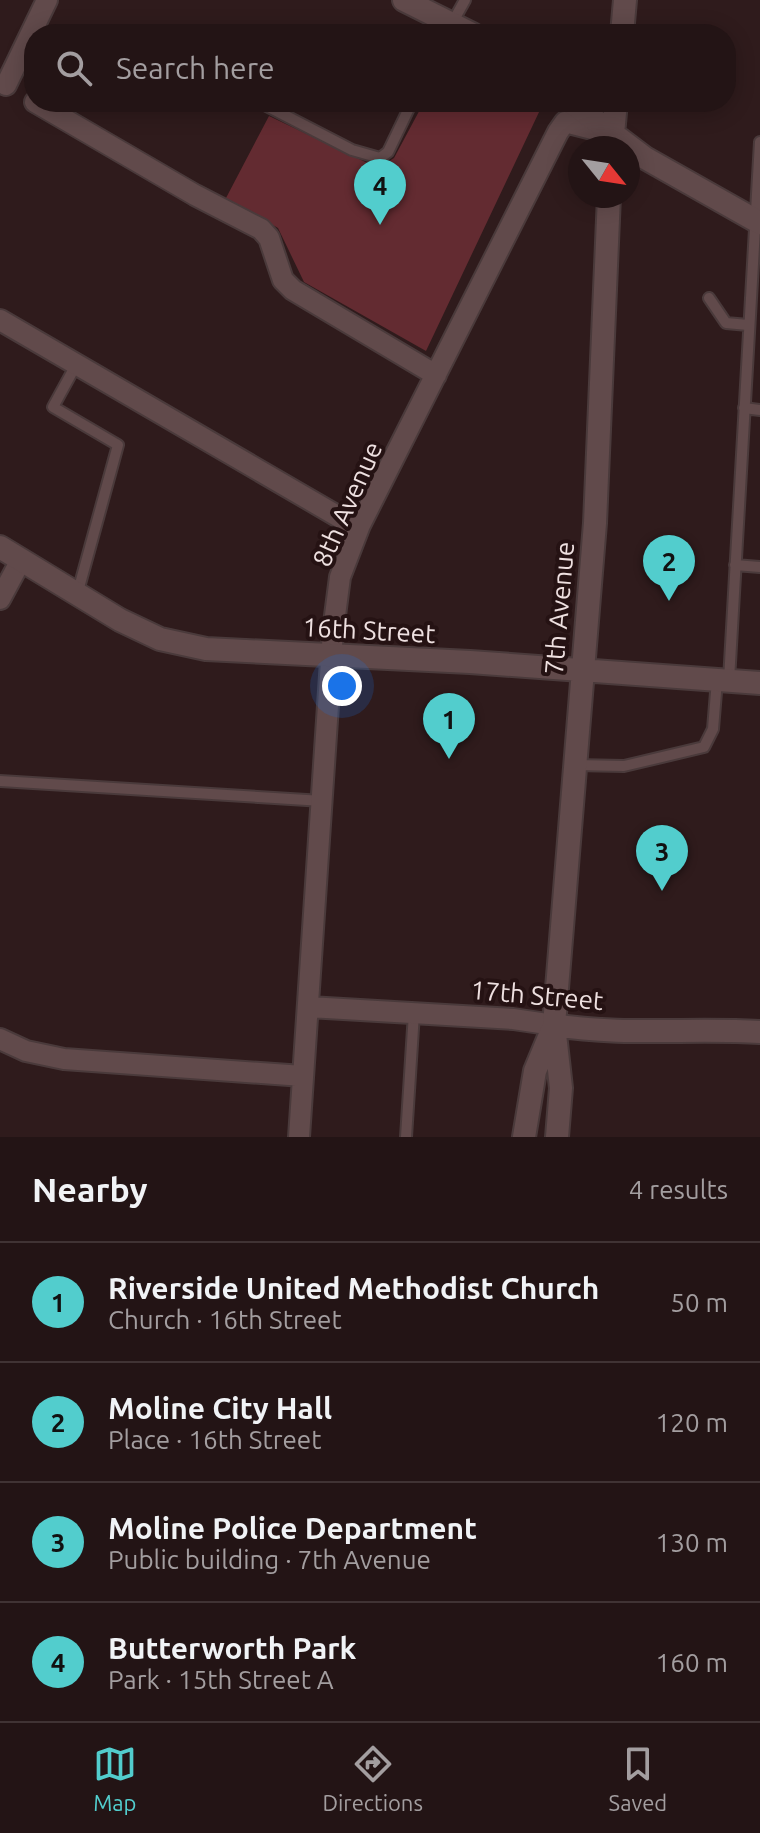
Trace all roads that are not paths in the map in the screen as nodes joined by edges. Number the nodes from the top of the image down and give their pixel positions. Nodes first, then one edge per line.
1 (47, 0) edge
2 (404, 0) edge
3 (465, 0) edge
4 (625, 0) edge
5 (34, 24) edge
6 (443, 24) edge
7 (451, 24) edge
8 (623, 24) edge
9 (24, 43) edge
10 (3, 83) edge
11 (24, 95) edge
12 (52, 112) edge
13 (278, 112) edge
14 (407, 112) edge
15 (582, 112) edge
16 (615, 112) edge
17 (600, 136) edge
18 (607, 136) edge
19 (613, 136) edge
20 (760, 142) edge
21 (640, 155) edge
22 (608, 208) edge
23 (757, 221) edge
24 (709, 298) dead end
25 (0, 320) edge
26 (748, 325) junction
27 (76, 365) junction
28 (436, 375) junction
29 (744, 408) junction
30 (760, 410) edge
31 (360, 525) junction
32 (0, 547) edge
33 (21, 560) junction
34 (735, 565) junction
35 (760, 567) edge
36 (77, 595) junction
37 (0, 599) edge
38 (332, 657) junction
39 (581, 670) junction
40 (723, 680) junction
41 (760, 683) edge
42 (575, 765) junction
43 (0, 781) edge
44 (323, 801) junction
45 (309, 1007) junction
46 (414, 1013) junction
47 (554, 1025) junction
48 (760, 1032) edge
49 (2, 1045) edge
50 (303, 1076) junction
51 (299, 1137) edge
52 (406, 1137) edge
53 (524, 1137) edge
54 (557, 1137) edge

1 - 5 street
2 - 6 street
3 - 7 lane
4 - 8 street
9 - 10 street
10 - 11 street
12 - 28 street
13 - 14 lane
15 - 18 street
16 - 19 street
17 - 28 street, 8th Avenue
20 - 23 lane
21 - 23 street
22 - 39 street, 7th Avenue
23 - 26 lane
24 - 26 lane
25 - 27 street
26 - 29 lane
27 - 31 street
27 - 36 lane
28 - 31 street, 8th Avenue
29 - 30 lane
29 - 34 lane
31 - 38 street, 8th Avenue
32 - 33 street, 16th Street
33 - 36 street, 16th Street
33 - 37 street
34 - 35 lane
34 - 40 lane
36 - 38 street, 16th Street
38 - 39 street, 16th Street
38 - 44 street, 8th Avenue
39 - 40 street, 16th Street
39 - 42 street, 7th Avenue
40 - 41 street, 16th Street
40 - 42 lane
42 - 47 street, 7th Avenue
43 - 44 lane
44 - 45 street, 8th Avenue
45 - 46 street, 17th Street
45 - 50 street, 8th Avenue
46 - 47 street, 17th Street
46 - 52 lane
47 - 48 street, 17th Street
47 - 53 street, 7th Avenue
47 - 54 street, 7th Avenue
49 - 50 street
50 - 51 street, 8th Avenue

